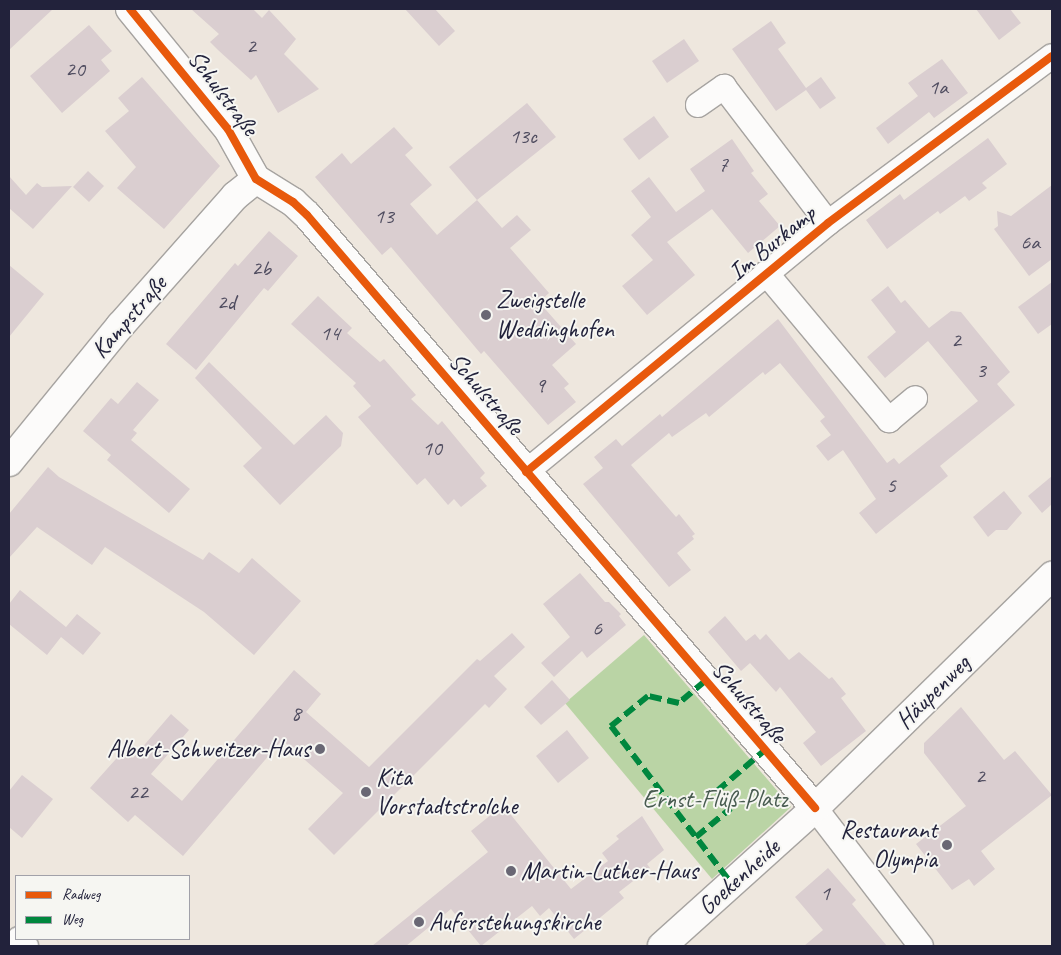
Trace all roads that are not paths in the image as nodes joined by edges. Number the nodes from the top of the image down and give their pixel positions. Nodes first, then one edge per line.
1 (130, 9) edge
2 (1052, 56) edge
3 (698, 105) dead end
4 (256, 179) junction
5 (828, 223) junction
6 (766, 273) junction
7 (915, 398) dead end
8 (9, 462) edge
9 (526, 472) junction
10 (1052, 576) edge
11 (815, 808) junction
12 (662, 946) edge
13 (921, 946) edge

1 - 4 street, Schulstraße
2 - 5 street, Im Burkamp
3 - 5 street, Im Burkamp
4 - 8 street, Kampstraße
4 - 9 street, Schulstraße
5 - 6 street, Im Burkamp
6 - 7 street, Im Burkamp
6 - 9 street, Im Burkamp
9 - 11 street, Schulstraße
10 - 11 street, Häupenweg
11 - 12 street, Goekenheide
11 - 13 street

